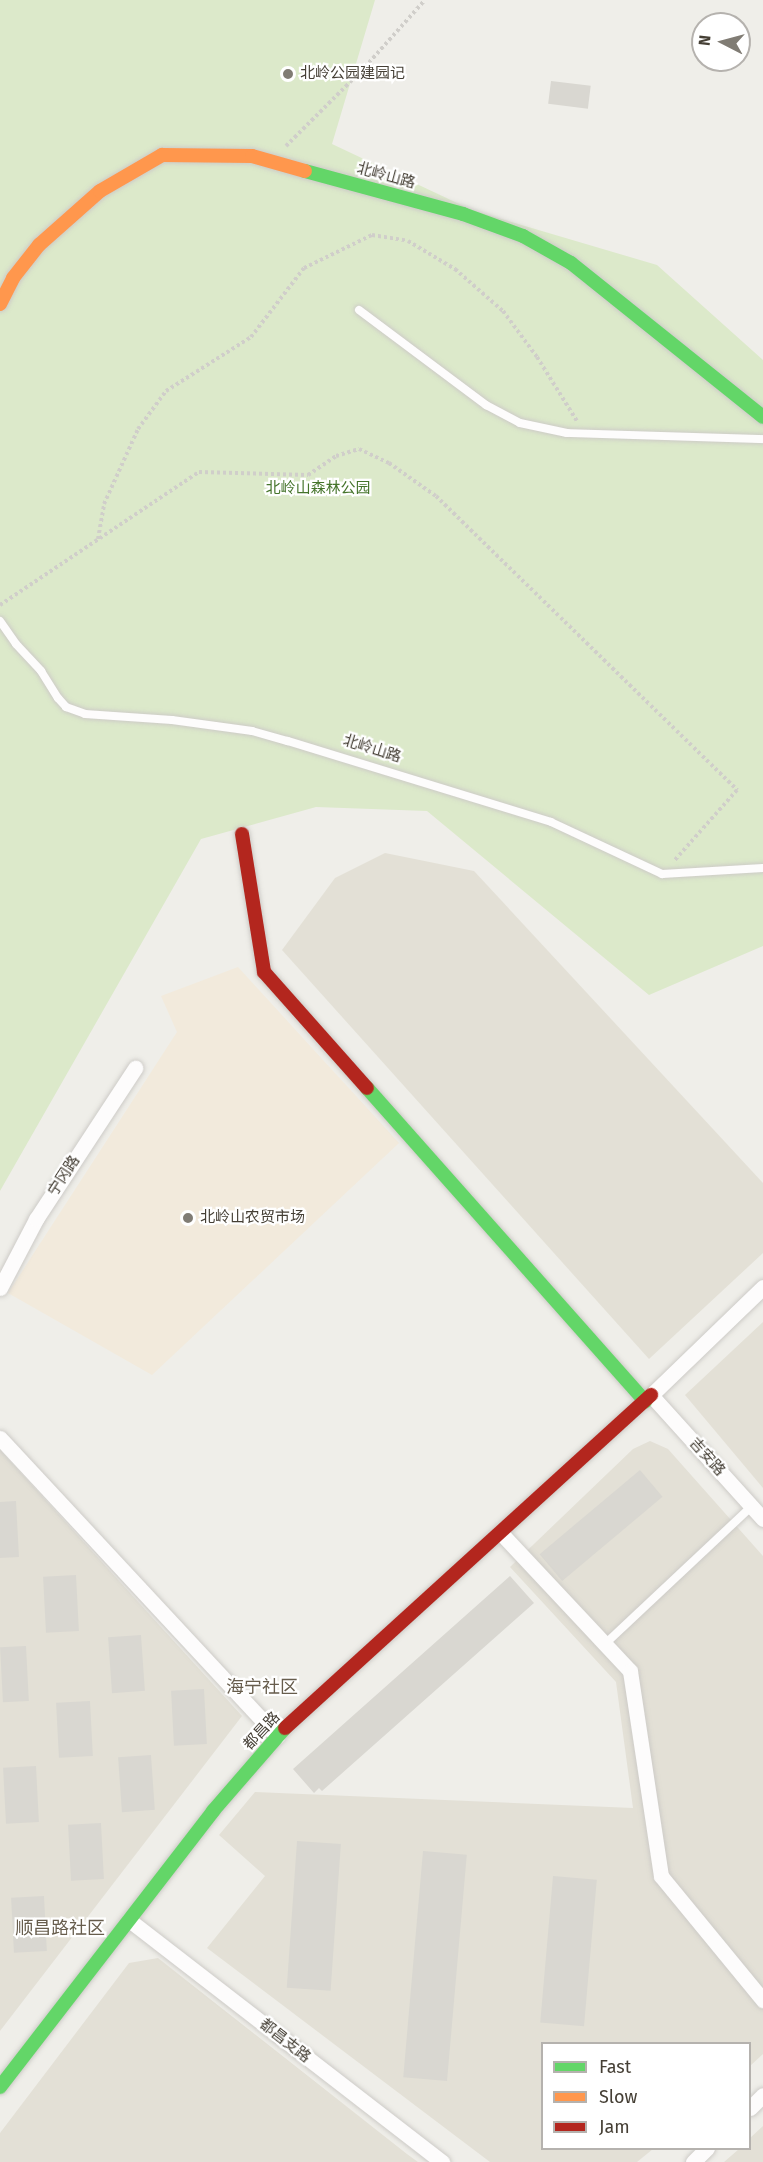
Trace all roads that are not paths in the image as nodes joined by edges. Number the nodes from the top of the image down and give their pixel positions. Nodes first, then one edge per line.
1 (0, 304) edge
2 (359, 310) dead end
3 (763, 417) edge
4 (763, 439) edge
5 (0, 621) edge
6 (242, 834) dead end
7 (763, 868) edge
8 (135, 1068) dead end
9 (763, 1287) edge
10 (0, 1288) edge
11 (648, 1398) junction
12 (0, 1438) edge
13 (752, 1506) junction
14 (763, 1519) edge
15 (500, 1532) junction
16 (605, 1644) junction
17 (277, 1736) junction
18 (129, 1920) junction
19 (763, 2000) edge
20 (0, 2087) edge
21 (763, 2095) edge
22 (751, 2107) edge
23 (705, 2150) edge
24 (442, 2162) edge
25 (693, 2162) edge

1 - 3 street, 北岭山路
2 - 4 lane
5 - 7 lane, 北岭山路
6 - 11 street
8 - 10 street, 宁冈路
9 - 11 street
11 - 13 street, 吉安路
11 - 15 street, 都昌路
12 - 17 street
13 - 14 street, 吉安路
13 - 16 lane
15 - 16 street
15 - 17 street, 都昌路
16 - 19 street
17 - 18 street, 都昌路
18 - 20 street, 都昌路
18 - 24 street, 都昌支路
21 - 22 street
23 - 25 street

